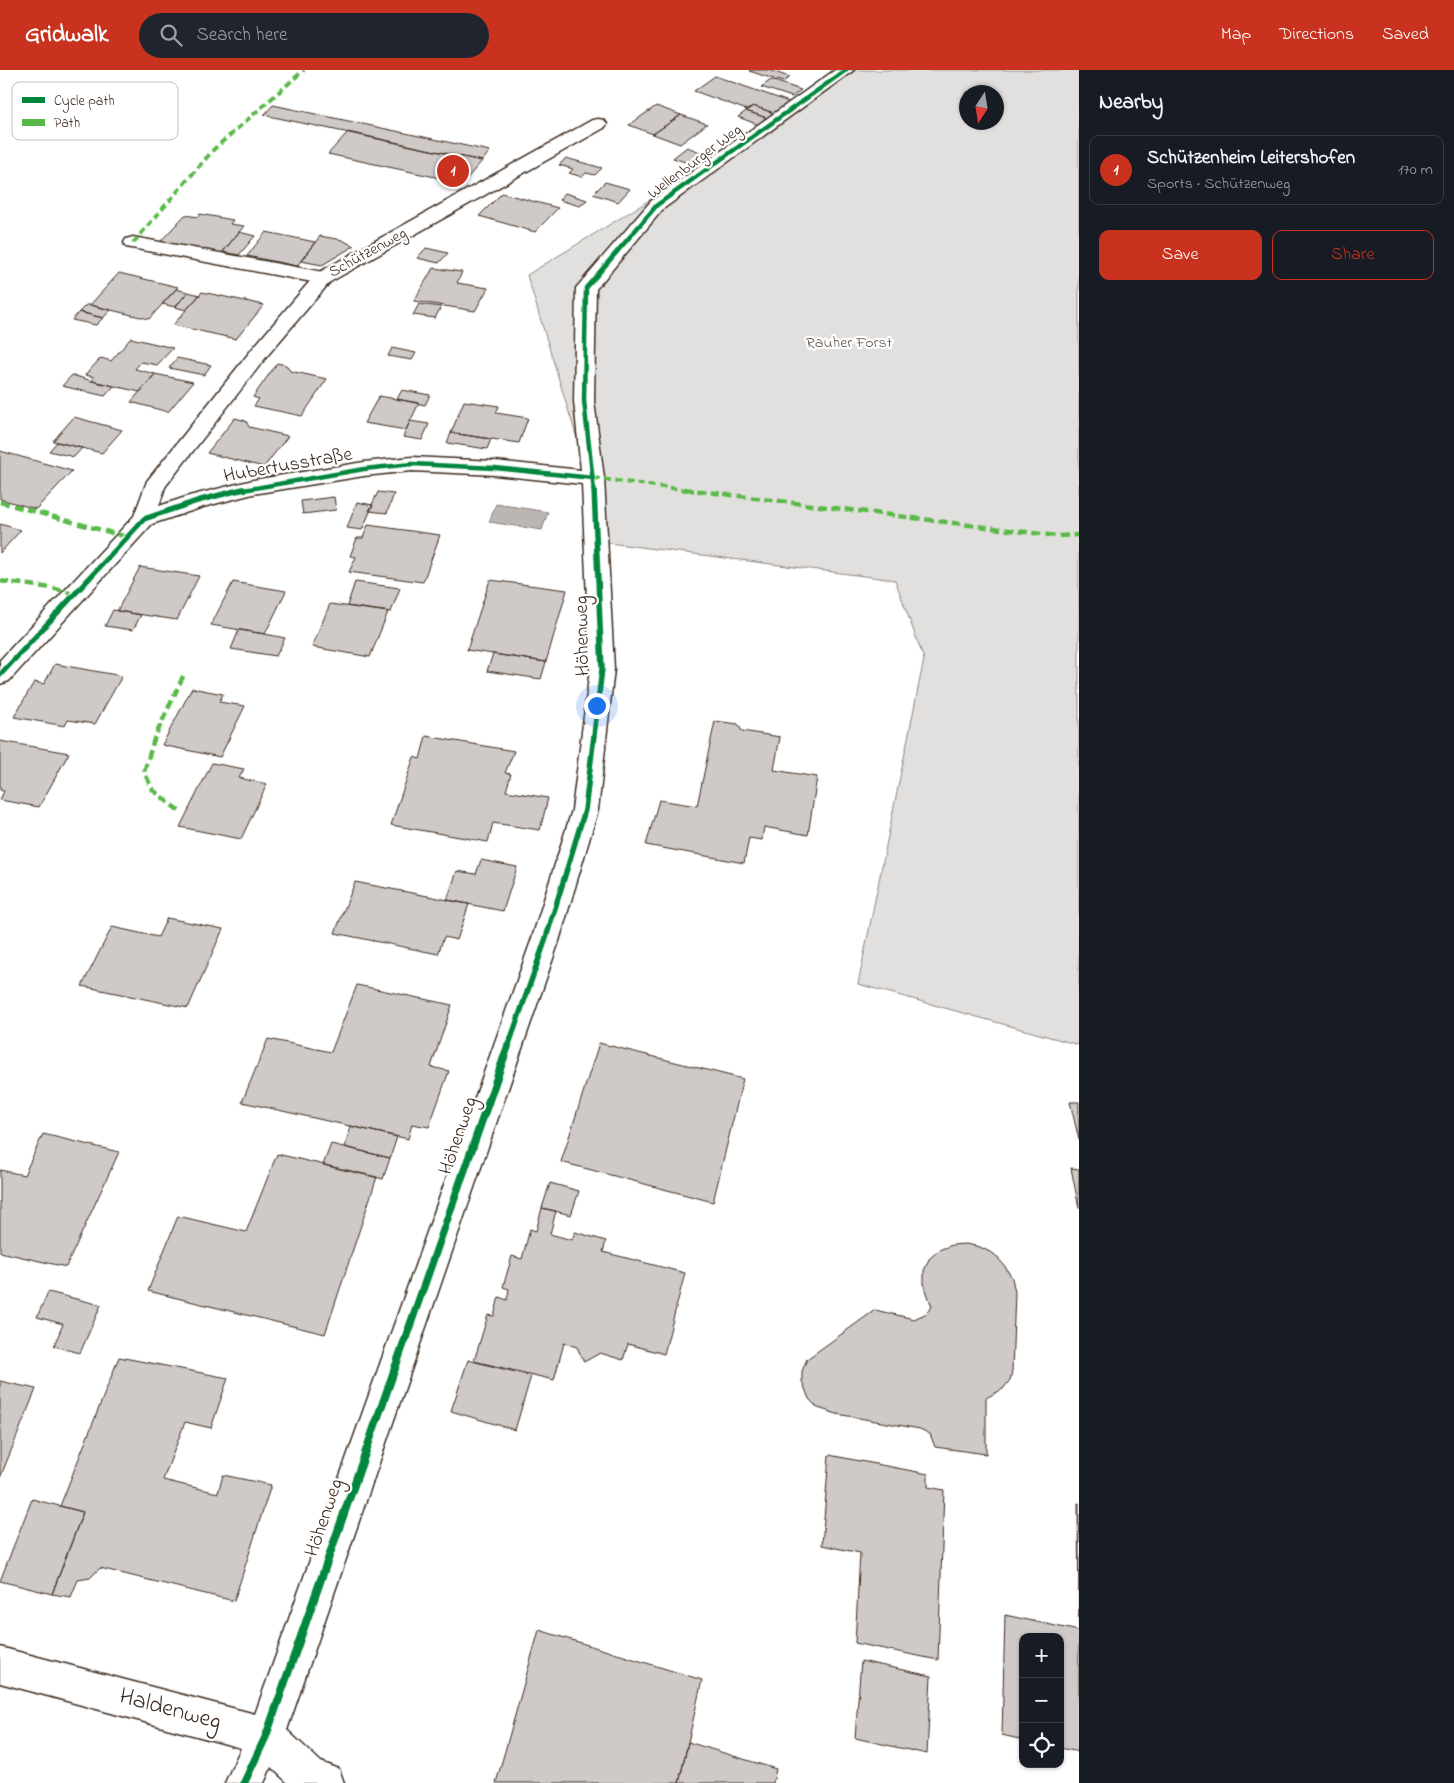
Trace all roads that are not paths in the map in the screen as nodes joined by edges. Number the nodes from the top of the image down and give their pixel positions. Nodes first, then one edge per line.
1 (846, 70) edge
2 (598, 124) dead end
3 (134, 243) dead end
4 (323, 278) junction
5 (593, 478) junction
6 (144, 519) junction
7 (0, 675) edge
8 (0, 1665) edge
9 (266, 1736) junction
10 (244, 1783) edge
11 (325, 1783) edge

1 - 5 street, Wellenburger Weg
2 - 4 street, Schützenweg
3 - 4 street
4 - 6 street, Schützenweg
5 - 6 street, Hubertusstraße
5 - 9 street, Höhenweg
6 - 7 street, Hubertusstraße
8 - 9 street, Haldenweg
9 - 10 street, Höhenweg
9 - 11 street, Haldenweg

